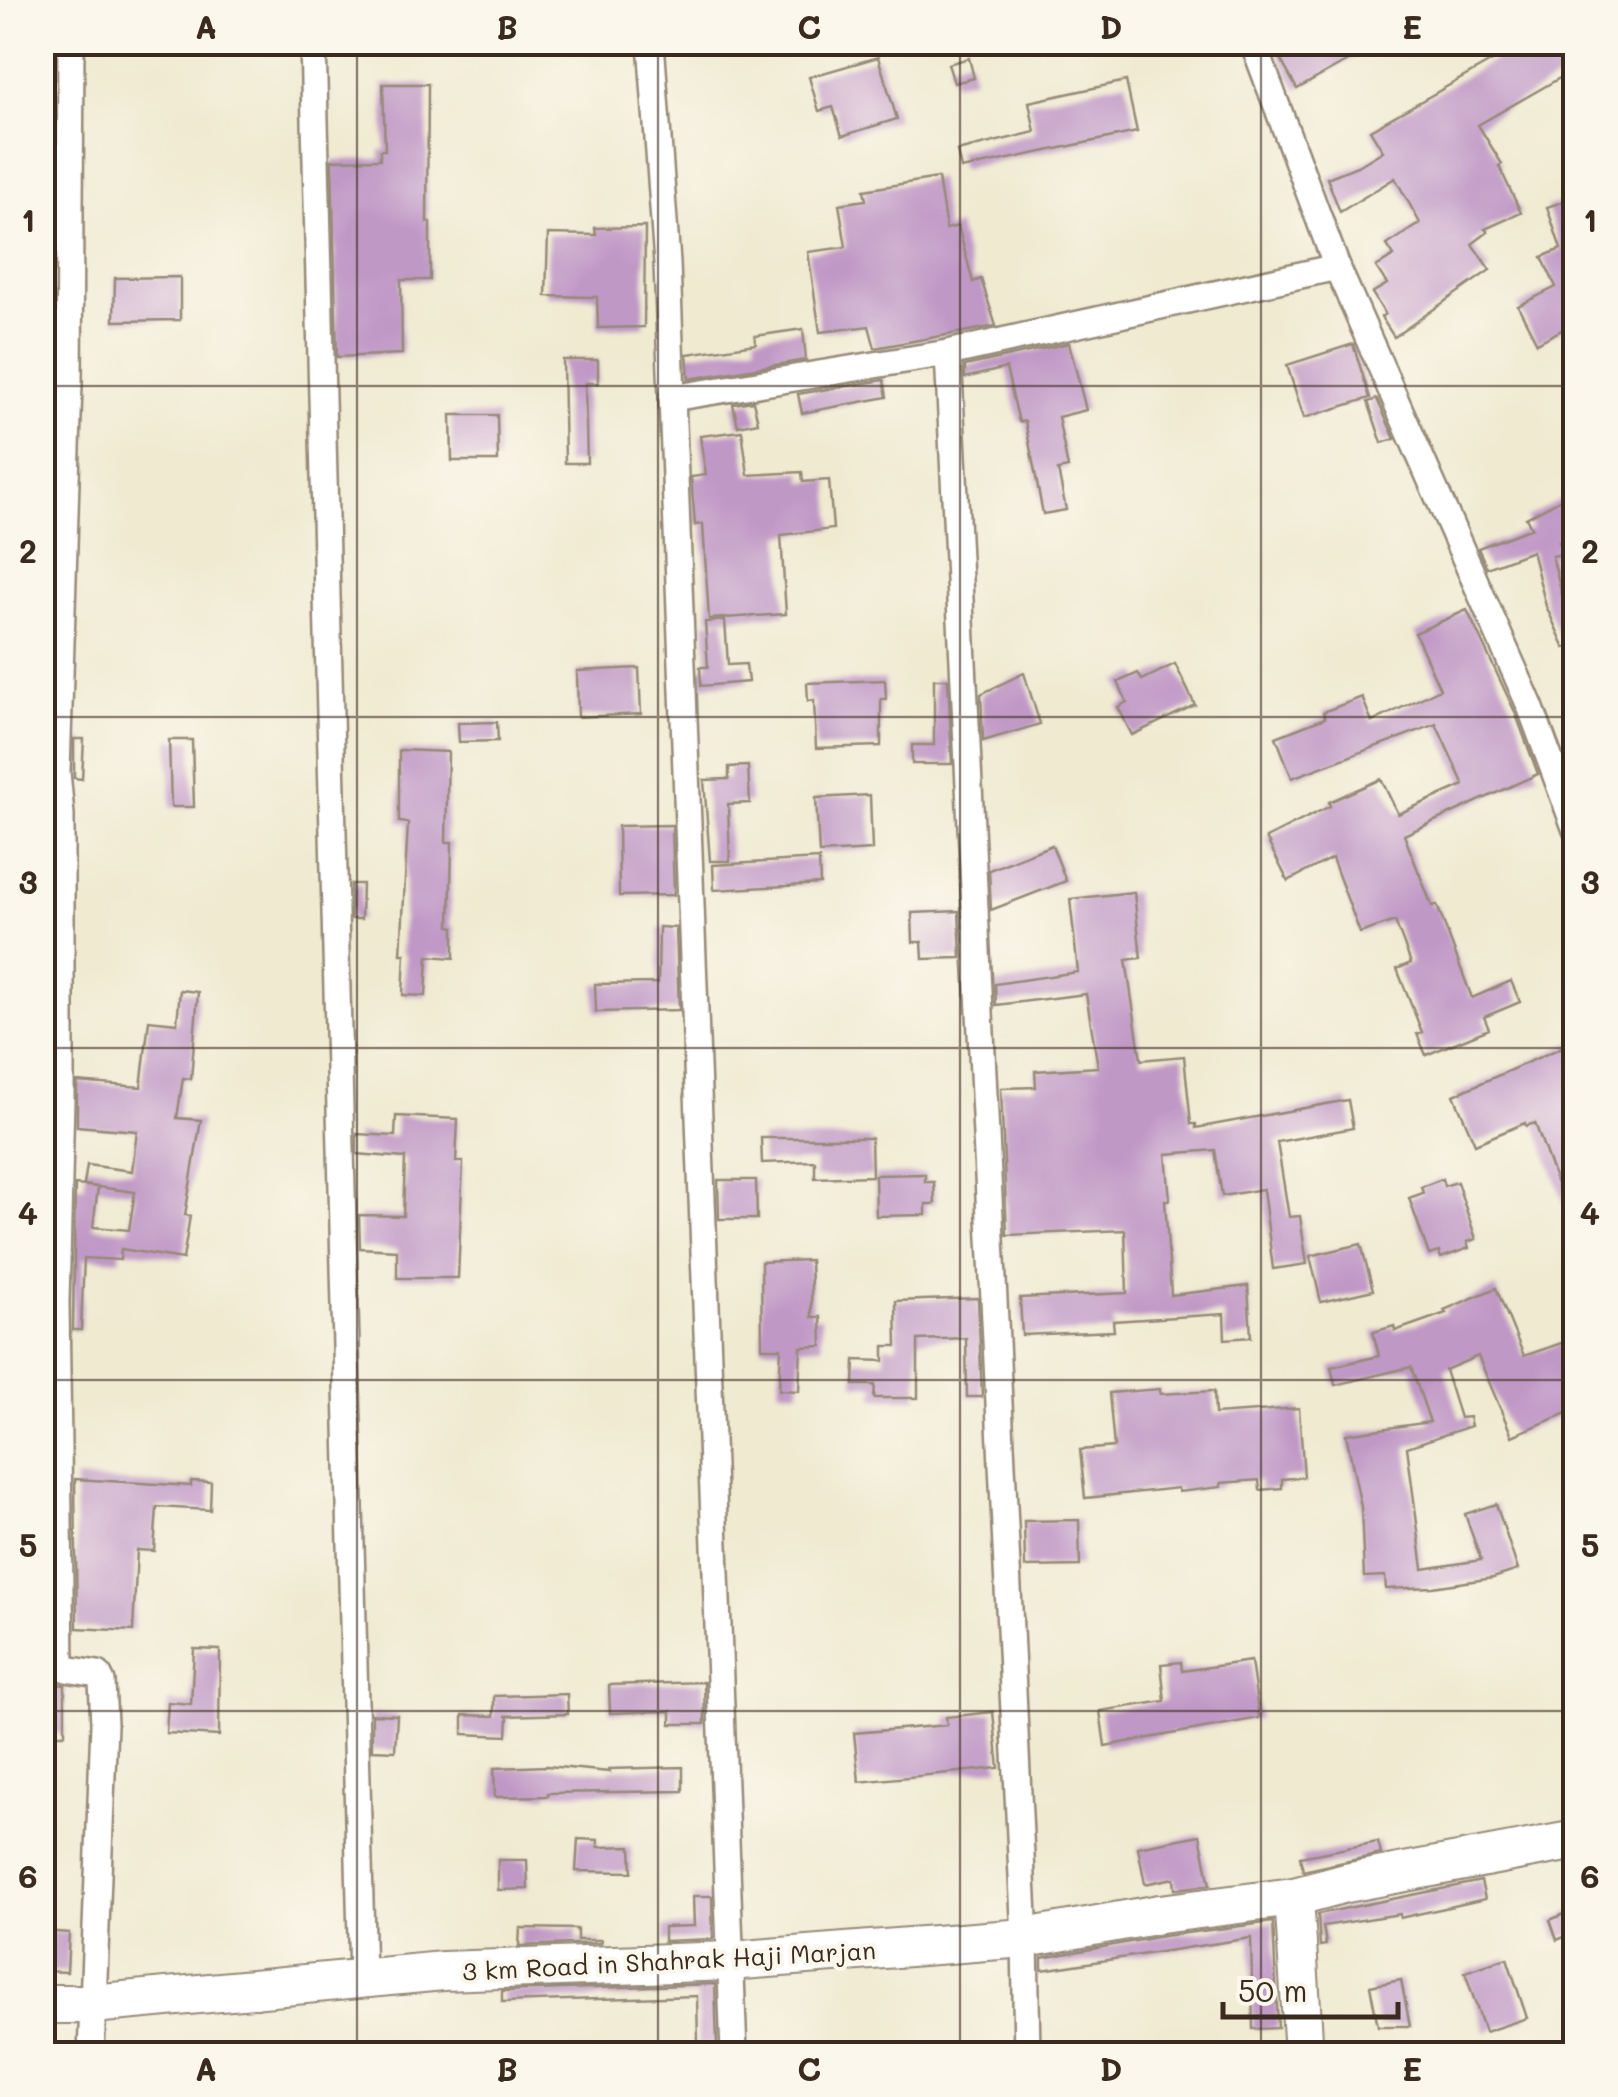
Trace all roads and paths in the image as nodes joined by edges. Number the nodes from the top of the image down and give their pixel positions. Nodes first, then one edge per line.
1 (70, 42) edge
2 (313, 42) edge
3 (651, 42) edge
4 (1254, 42) edge
5 (1337, 268) junction
6 (948, 352) junction
7 (672, 398) junction
8 (1576, 830) edge
9 (49, 1301) edge
10 (1576, 1840) edge
11 (1294, 1898) junction
12 (1026, 1938) junction
13 (730, 1961) junction
14 (362, 1979) junction
15 (42, 2004) edge
16 (92, 2004) junction
17 (91, 2054) edge
18 (734, 2054) edge
19 (1026, 2054) edge
20 (1304, 2054) edge

1 - 9 street
2 - 14 street
3 - 7 street
4 - 5 street
5 - 6 street
5 - 8 street
6 - 7 street
6 - 12 street
7 - 13 street
9 - 16 street
10 - 11 street, 3 km Road in Shahrak Haji Marjan
11 - 12 street, 3 km Road in Shahrak Haji Marjan
11 - 20 street
12 - 13 street, 3 km Road in Shahrak Haji Marjan
12 - 19 street
13 - 14 street, 3 km Road in Shahrak Haji Marjan
13 - 18 street
14 - 16 street, 3 km Road in Shahrak Haji Marjan
15 - 16 street, 3 km Road in Shahrak Haji Marjan
16 - 17 street

